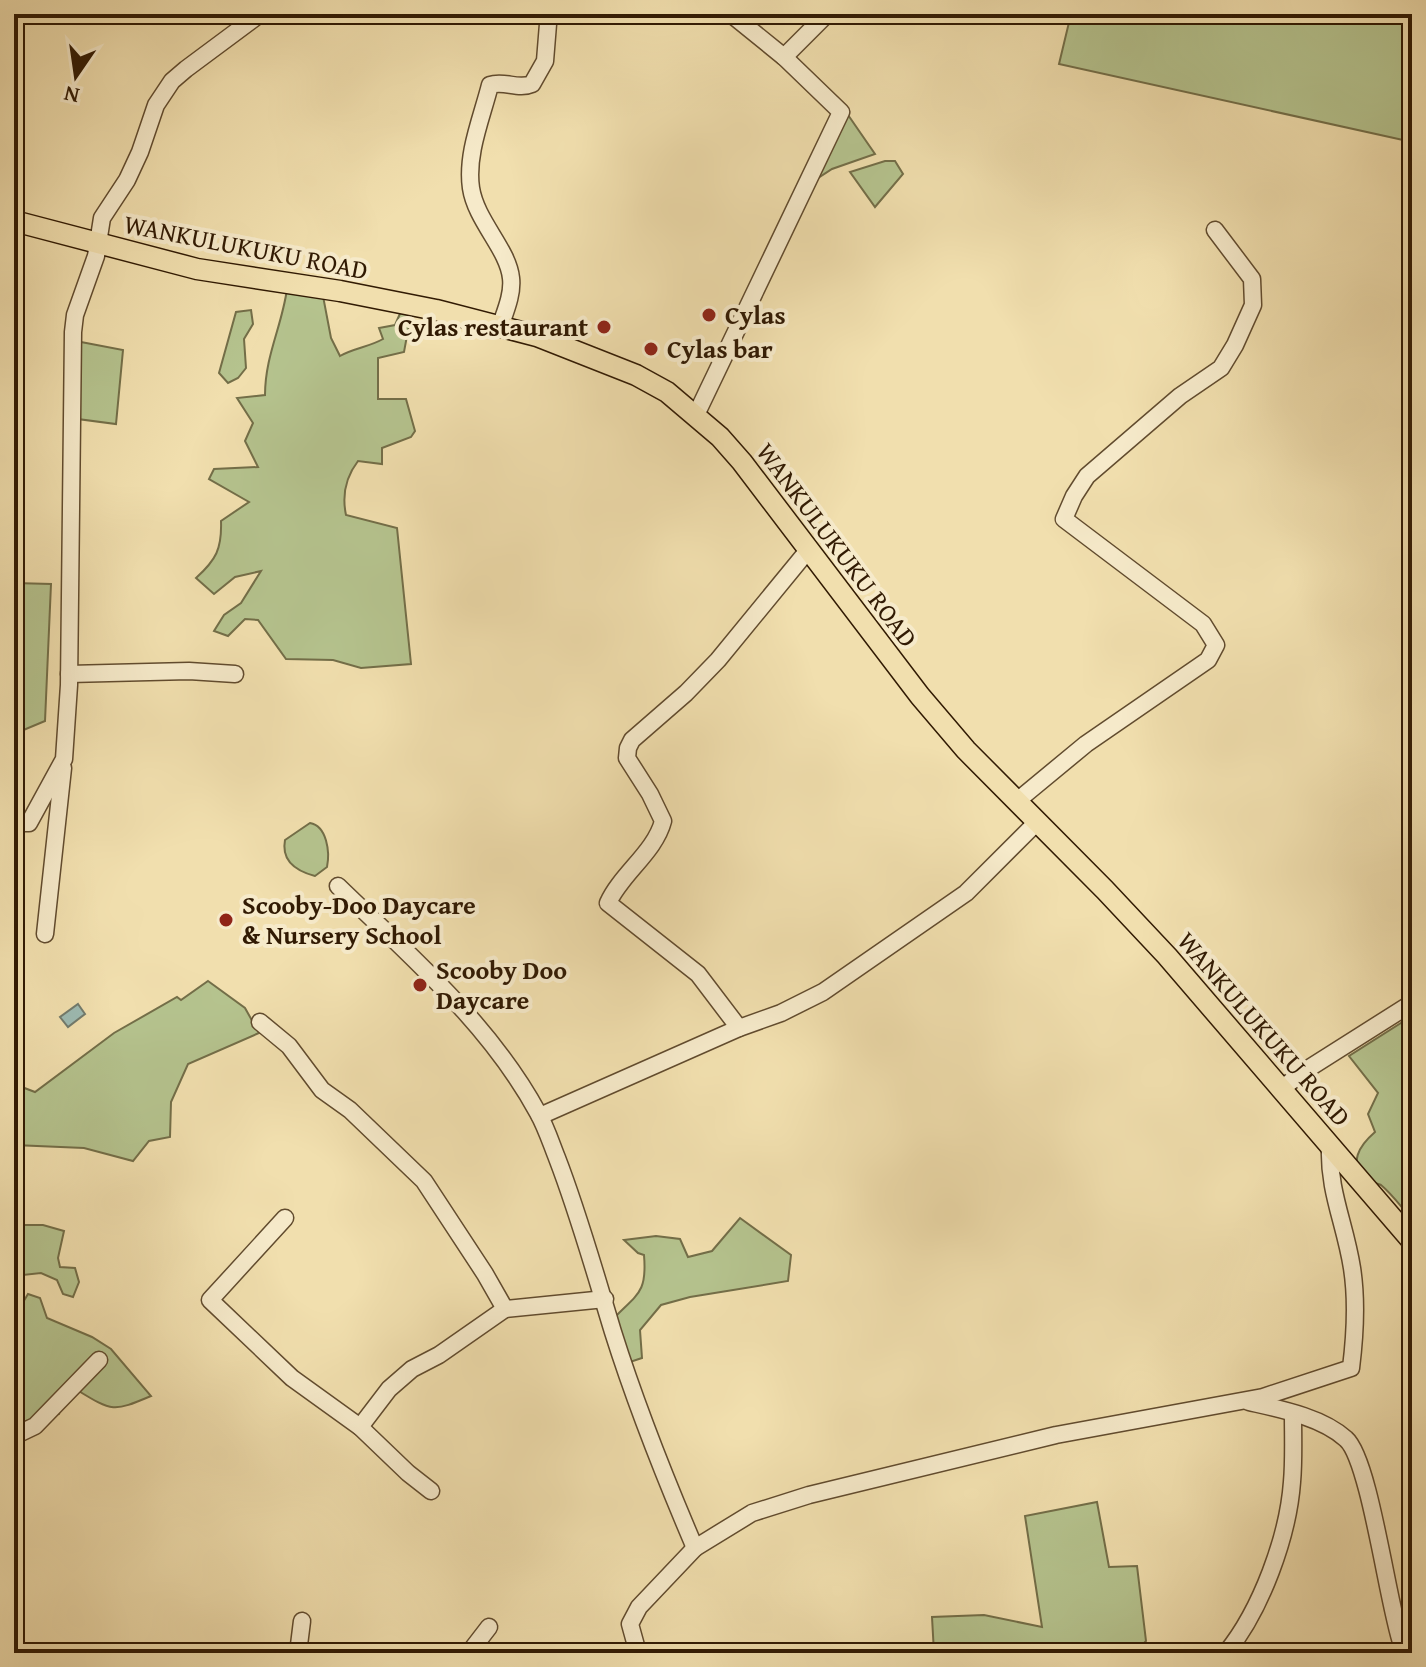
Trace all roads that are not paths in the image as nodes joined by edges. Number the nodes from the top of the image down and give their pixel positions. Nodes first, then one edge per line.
1 (260, 14) edge
2 (731, 14) edge
3 (827, 14) edge
4 (548, 24) dead end
5 (784, 57) junction
6 (14, 221) edge
7 (1215, 230) dead end
8 (98, 245) junction
9 (500, 327) junction
10 (696, 415) junction
11 (809, 549) junction
12 (69, 674) junction
13 (235, 674) dead end
14 (64, 759) junction
15 (1017, 801) junction
16 (1038, 821) junction
17 (14, 823) edge
18 (338, 886) dead end
19 (45, 934) dead end
20 (1412, 1003) edge
21 (260, 1022) dead end
22 (739, 1028) junction
23 (1280, 1090) junction
24 (540, 1116) junction
25 (1330, 1145) junction
26 (285, 1218) dead end
27 (1412, 1241) edge
28 (605, 1299) junction
29 (505, 1309) junction
30 (99, 1360) dead end
31 (1244, 1401) junction
32 (1293, 1414) junction
33 (360, 1427) junction
34 (14, 1436) edge
35 (431, 1491) dead end
36 (695, 1548) junction
37 (302, 1621) dead end
38 (489, 1627) dead end
39 (298, 1653) edge
40 (469, 1653) edge
41 (638, 1653) edge
42 (1226, 1653) edge
43 (1402, 1653) edge

1 - 8 street
2 - 5 street
3 - 5 street
4 - 9 street
5 - 10 street
6 - 8 main road, WANKULUKUKU ROAD
7 - 15 street
8 - 9 main road, WANKULUKUKU ROAD
8 - 12 street
9 - 10 main road, WANKULUKUKU ROAD
10 - 11 main road, WANKULUKUKU ROAD
11 - 15 main road, WANKULUKUKU ROAD
11 - 22 street
12 - 13 street
12 - 14 street
14 - 17 street
14 - 19 street
15 - 16 main road, WANKULUKUKU ROAD
16 - 22 street
16 - 23 main road, WANKULUKUKU ROAD
18 - 24 street
20 - 23 street
21 - 29 street
22 - 24 street
23 - 25 main road, WANKULUKUKU ROAD
24 - 28 street
25 - 27 main road, WANKULUKUKU ROAD
25 - 31 street
26 - 33 street
28 - 29 street
28 - 36 street
29 - 33 street
30 - 34 street
31 - 32 street
31 - 36 street
32 - 42 street
32 - 43 street
33 - 35 street
36 - 41 street
37 - 39 street
38 - 40 street

